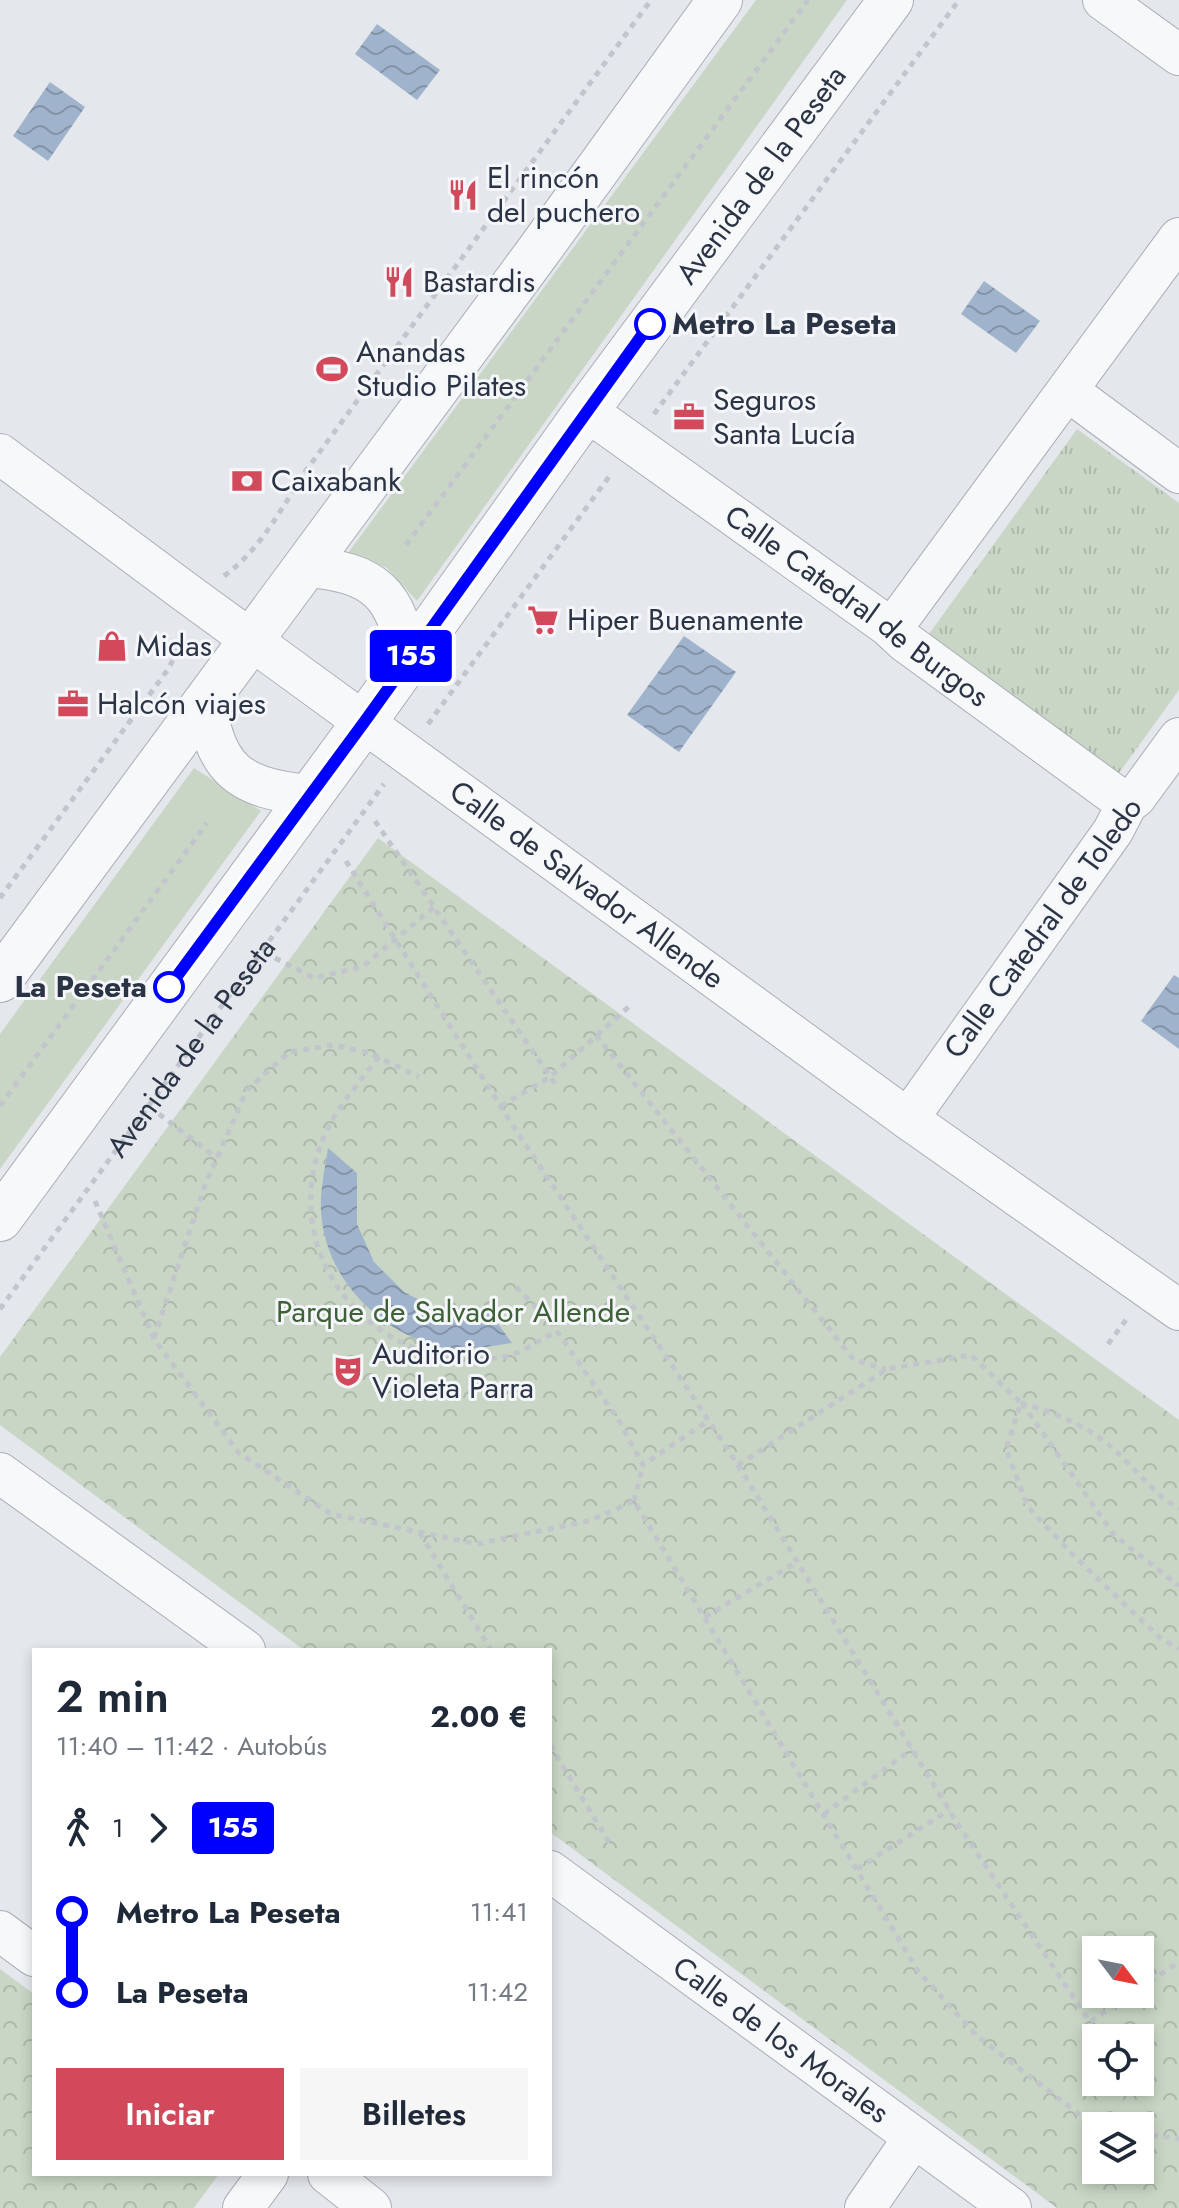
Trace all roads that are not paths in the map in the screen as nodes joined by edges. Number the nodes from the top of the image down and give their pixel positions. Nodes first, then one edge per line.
1 (720, 0) edge
2 (891, 0) edge
3 (1103, 0) edge
4 (1179, 55) edge
5 (1179, 238) edge
6 (1068, 391) junction
7 (584, 414) junction
8 (0, 454) edge
9 (1179, 473) edge
10 (305, 567) junction
11 (896, 633) junction
12 (251, 638) junction
13 (407, 662) junction
14 (206, 700) junction
15 (365, 721) junction
16 (1179, 738) edge
17 (310, 795) junction
18 (1127, 804) junction
19 (0, 980) edge
20 (908, 1119) junction
21 (0, 1219) edge
22 (1179, 1310) edge
23 (0, 1473) edge
24 (242, 1648) edge
25 (552, 1872) edge
26 (0, 1931) edge
27 (32, 1955) edge
28 (914, 2137) junction
29 (267, 2176) edge
30 (331, 2176) edge
31 (243, 2208) edge
32 (371, 2208) edge
33 (865, 2208) edge
34 (1011, 2208) edge

1 - 10 street
2 - 7 street, Avenida de la Peseta
3 - 4 street
5 - 6 street
6 - 9 street
6 - 11 street
7 - 11 street, Calle Catedral de Burgos
7 - 13 street, Avenida de la Peseta
8 - 12 street, Calle de Salvador Allende
10 - 12 street
10 - 13 street
11 - 18 street, Calle Catedral de Burgos
12 - 14 street
12 - 15 street, Calle de Salvador Allende
13 - 15 street, Avenida de la Peseta
14 - 17 street
14 - 19 street
15 - 17 street, Avenida de la Peseta
15 - 20 street, Calle de Salvador Allende
16 - 18 street, Calle Catedral de Toledo
17 - 21 street, Avenida de la Peseta
18 - 20 street, Calle Catedral de Toledo
20 - 22 street, Calle de Salvador Allende
23 - 24 street
25 - 28 street, Calle de los Morales
26 - 27 street
28 - 33 street
28 - 34 street, Calle de los Morales
29 - 31 street
30 - 32 street

